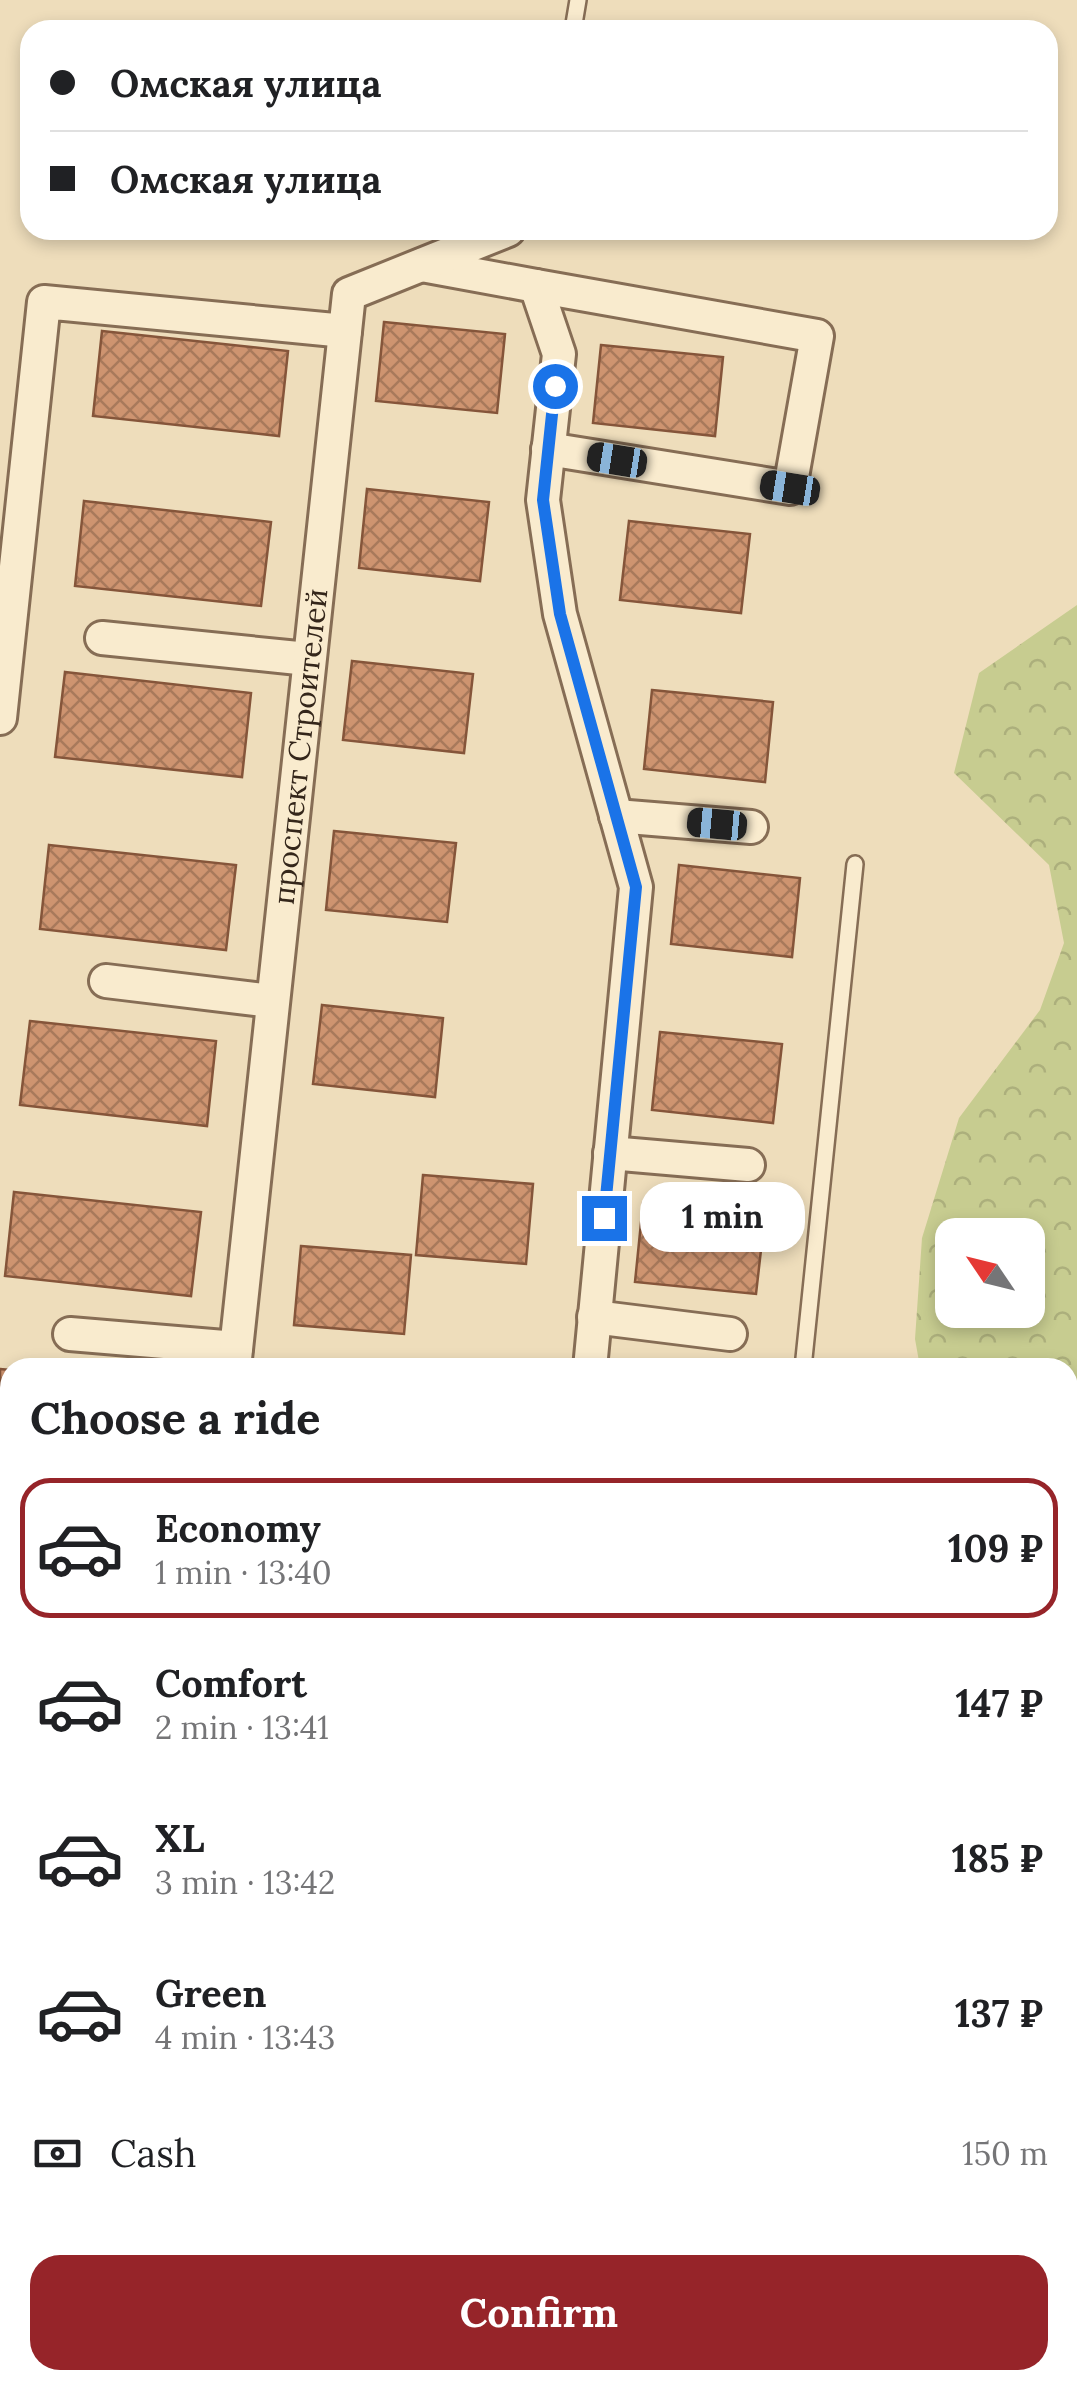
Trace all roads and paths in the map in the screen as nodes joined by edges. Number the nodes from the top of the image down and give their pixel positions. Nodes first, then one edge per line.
1 (483, 240) edge
2 (421, 265) junction
3 (536, 286) junction
4 (344, 331) junction
5 (548, 448) junction
6 (102, 638) dead end
7 (308, 659) junction
8 (0, 718) edge
9 (616, 816) junction
10 (751, 827) dead end
11 (855, 864) dead end
12 (106, 982) dead end
13 (270, 1001) junction
14 (610, 1153) junction
15 (748, 1165) dead end
16 (594, 1317) junction
17 (70, 1334) dead end
18 (730, 1334) dead end
19 (235, 1358) edge
20 (591, 1358) edge
21 (804, 1358) edge

1 - 2 street, проспект Строителей
2 - 3 street
2 - 4 street, проспект Строителей
3 - 5 street
3 - 5 street
4 - 7 street, проспект Строителей
4 - 8 street
5 - 9 street
6 - 7 street
7 - 13 street, проспект Строителей
9 - 10 street
9 - 14 street
11 - 21 lane
12 - 13 street
13 - 19 street, проспект Строителей
14 - 15 street
14 - 16 street
16 - 18 street
16 - 20 street
17 - 19 street

